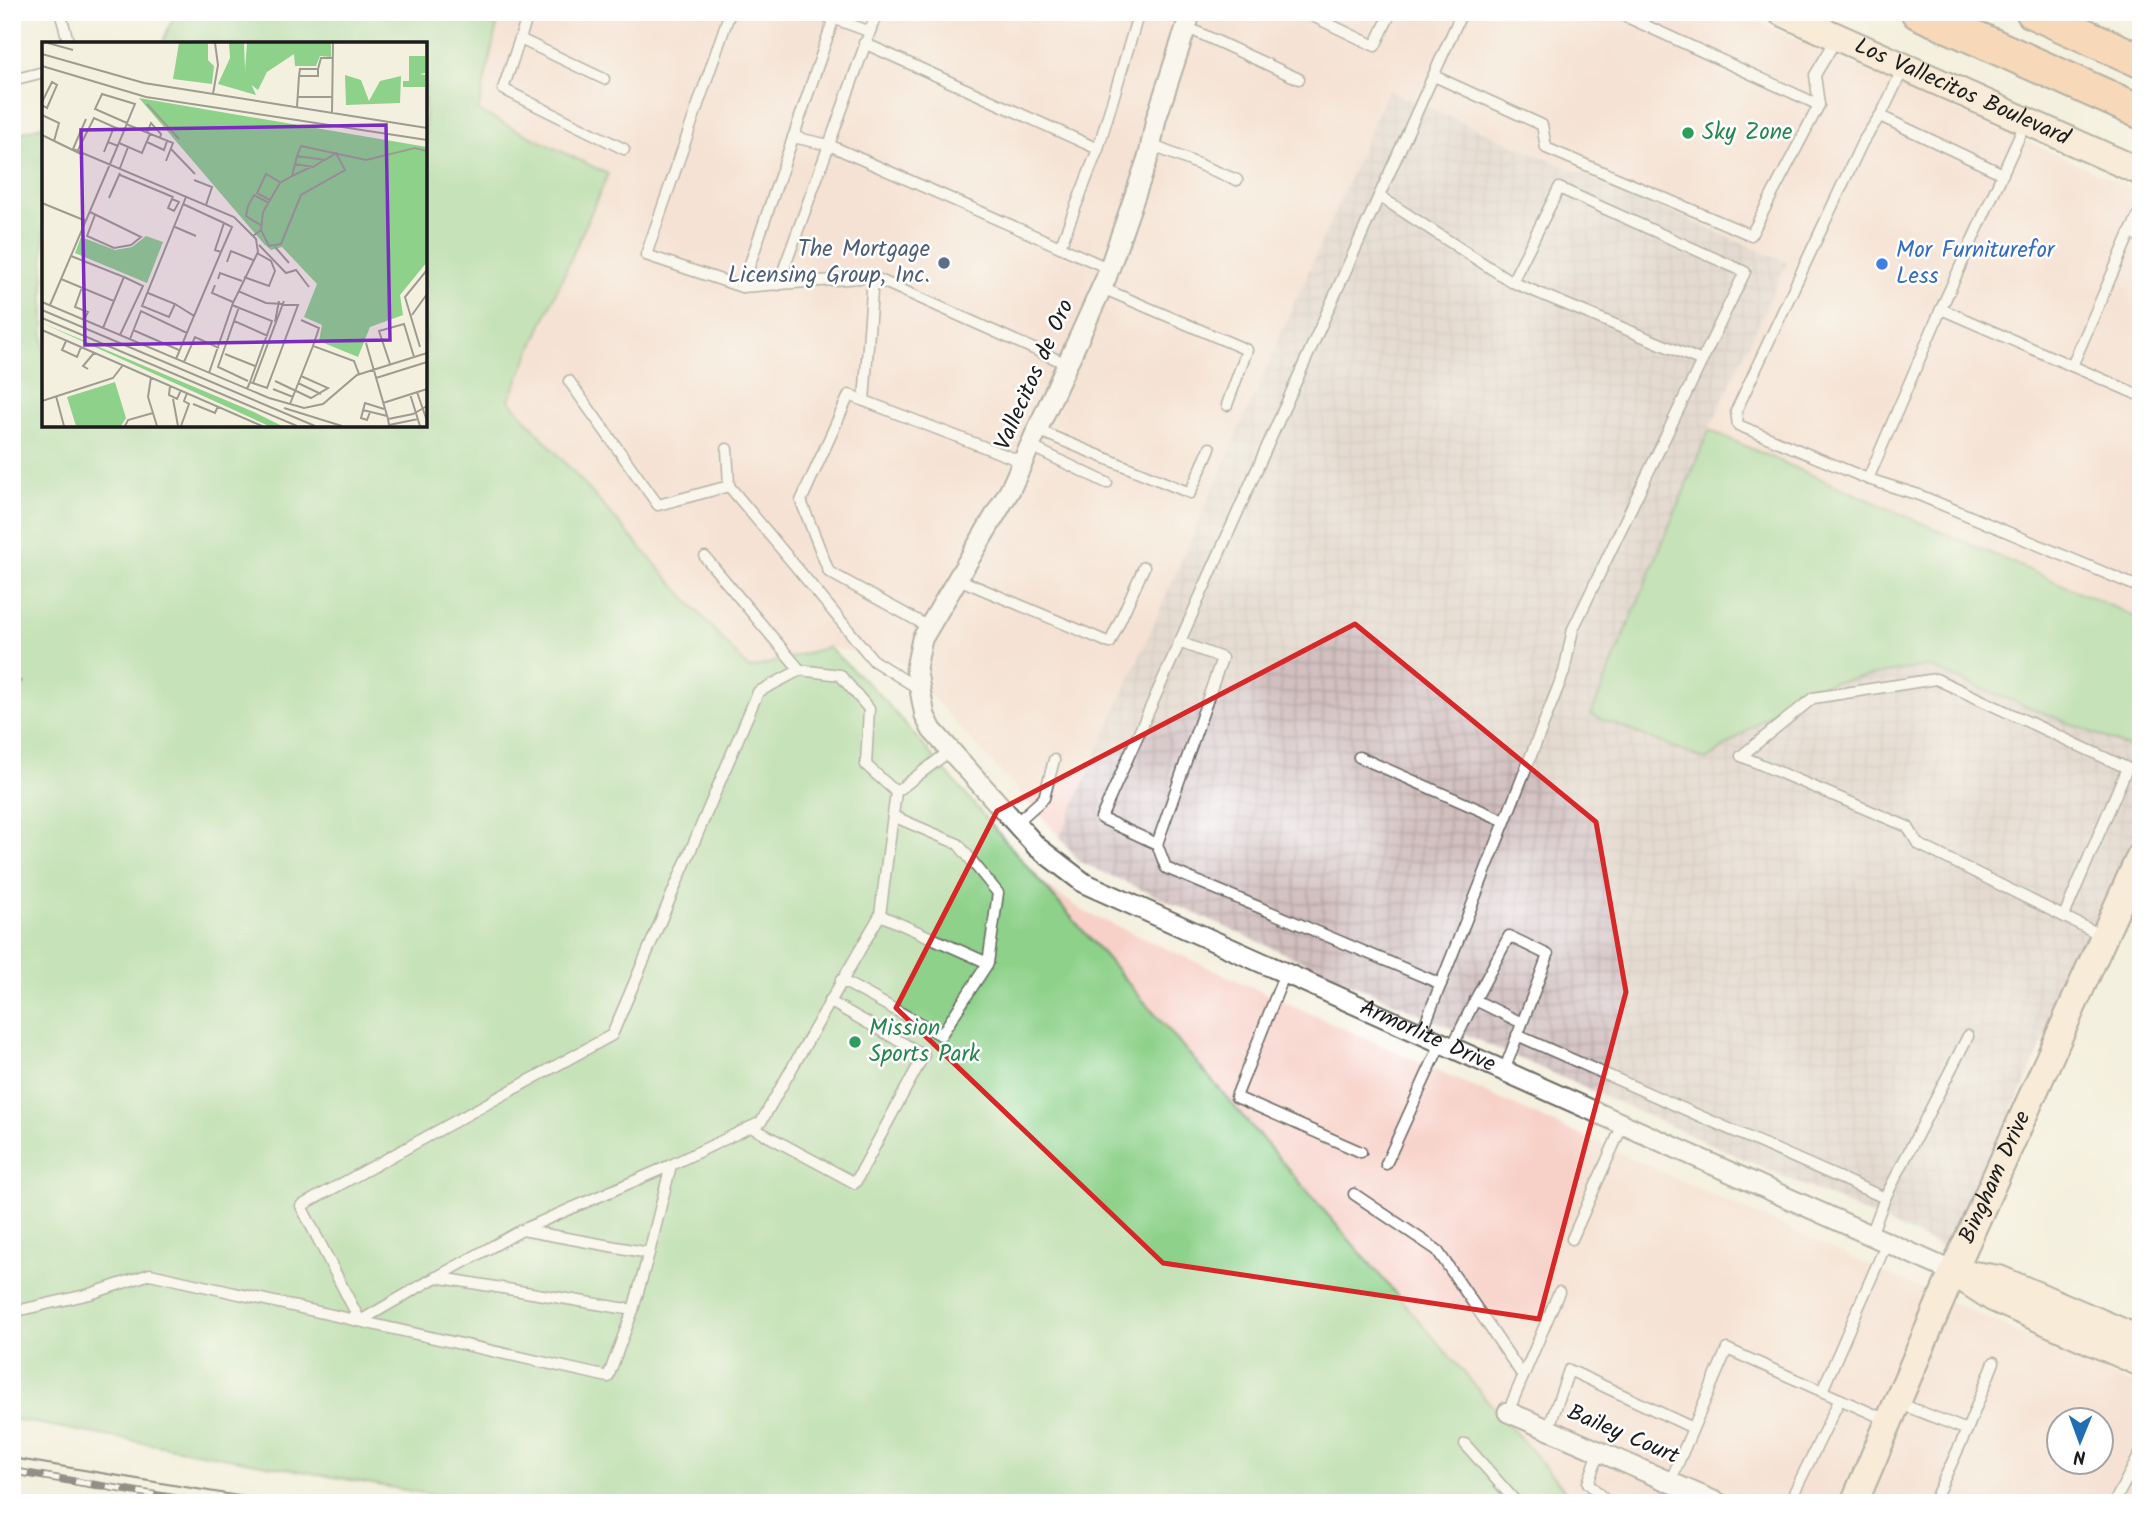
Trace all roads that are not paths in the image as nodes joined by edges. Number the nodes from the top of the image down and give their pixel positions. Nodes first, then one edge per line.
1 (60, 12) edge
2 (529, 12) edge
3 (730, 12) edge
4 (816, 12) edge
5 (877, 12) edge
6 (1139, 12) edge
7 (1304, 12) edge
8 (1391, 12) edge
9 (1462, 12) edge
10 (1616, 12) edge
11 (1781, 12) edge
12 (1918, 12) edge
13 (2033, 12) edge
14 (834, 15) edge
15 (1188, 20) edge
16 (868, 31) junction
17 (1838, 37) junction
18 (520, 38) junction
19 (68, 42) edge
20 (864, 43) junction
21 (2141, 61) edge
22 (1904, 67) junction
23 (42, 72) edge
24 (1434, 76) junction
25 (604, 79) dead end
26 (1299, 79) dead end
27 (12, 80) edge
28 (1819, 105) junction
29 (2141, 112) edge
30 (1880, 116) junction
31 (2026, 121) junction
32 (793, 137) junction
33 (829, 145) junction
34 (1151, 145) junction
35 (624, 149) dead end
36 (1098, 149) junction
37 (2141, 172) edge
38 (2003, 174) junction
39 (1237, 180) dead end
40 (1379, 196) junction
41 (2141, 210) edge
42 (2130, 233) junction
43 (2141, 237) edge
44 (1060, 247) junction
45 (1110, 269) junction
46 (873, 277) junction
47 (1512, 282) junction
48 (778, 285) junction
49 (742, 287) junction
50 (1102, 288) junction
51 (1941, 309) junction
52 (1702, 361) junction
53 (1068, 364) junction
54 (2072, 366) junction
55 (569, 381) dead end
56 (2141, 396) edge
57 (864, 401) junction
58 (1227, 405) dead end
59 (1030, 446) junction
60 (1210, 448) dead end
61 (727, 449) dead end
62 (1868, 480) junction
63 (1107, 483) dead end
64 (729, 486) junction
65 (705, 557) dead end
66 (1144, 567) dead end
67 (958, 579) junction
68 (2141, 588) edge
69 (929, 627) junction
70 (1179, 642) junction
71 (800, 670) junction
72 (920, 689) junction
73 (948, 744) junction
74 (1359, 757) dead end
75 (1054, 760) dead end
76 (896, 792) junction
77 (893, 816) junction
78 (1505, 821) junction
79 (1016, 823) junction
80 (1157, 844) junction
81 (2141, 854) edge
82 (2135, 880) edge
83 (880, 915) junction
84 (2064, 916) junction
85 (2104, 936) junction
86 (988, 963) junction
87 (1284, 973) junction
88 (841, 980) junction
89 (1441, 984) junction
90 (1475, 1000) junction
91 (829, 1001) junction
92 (1522, 1023) junction
93 (1421, 1034) junction
94 (1517, 1035) junction
95 (1968, 1036) dead end
96 (1446, 1045) junction
97 (1504, 1071) junction
98 (1623, 1124) junction
99 (751, 1127) junction
100 (1361, 1152) dead end
101 (1386, 1164) dead end
102 (671, 1165) junction
103 (1354, 1194) dead end
104 (1885, 1198) junction
105 (522, 1230) junction
106 (1879, 1239) junction
107 (1572, 1240) dead end
108 (649, 1253) junction
109 (1953, 1272) junction
110 (436, 1278) junction
111 (1559, 1292) dead end
112 (633, 1310) junction
113 (12, 1312) edge
114 (360, 1321) junction
115 (2141, 1340) edge
116 (1994, 1363) dead end
117 (2141, 1363) edge
118 (1523, 1376) junction
119 (1822, 1391) junction
120 (1840, 1399) junction
121 (1508, 1412) joint
122 (1893, 1412) junction
123 (1693, 1428) junction
124 (1548, 1430) junction
125 (1967, 1430) junction
126 (1465, 1444) dead end
127 (1599, 1452) junction
128 (2141, 1452) edge
129 (1670, 1482) junction
130 (1687, 1497) edge
131 (1517, 1503) edge
132 (1608, 1503) edge
133 (1718, 1503) edge
134 (1788, 1503) edge
135 (1854, 1503) edge
136 (1933, 1503) edge
137 (2115, 1503) edge

1 - 19 lane
2 - 18 lane
3 - 49 lane
4 - 14 lane
5 - 16 lane
6 - 36 lane
7 - 8 lane
9 - 24 lane
10 - 28 lane
11 - 17 street, Los Vallecitos Boulevard
12 - 29 highway
13 - 21 highway
14 - 16 lane
14 - 32 lane
15 - 26 lane
15 - 34 street, Vallecitos de Oro
16 - 20 lane
17 - 22 street, Los Vallecitos Boulevard
17 - 28 lane
18 - 25 lane
18 - 35 lane
20 - 33 lane
20 - 36 lane
22 - 30 lane
22 - 31 street, Los Vallecitos Boulevard
23 - 27 lane
24 - 28 lane
24 - 40 lane
30 - 38 lane
30 - 62 lane
31 - 37 street, Los Vallecitos Boulevard
31 - 38 lane
32 - 33 lane
32 - 49 lane
33 - 44 lane
33 - 48 lane
34 - 39 lane
34 - 45 street, Vallecitos de Oro
36 - 44 lane
38 - 51 lane
40 - 47 lane
40 - 70 lane
41 - 42 lane
42 - 43 lane
42 - 54 lane
44 - 45 lane
45 - 50 street, Vallecitos de Oro
46 - 48 lane
46 - 53 lane
46 - 57 lane
47 - 52 lane
47 - 52 lane
48 - 49 lane
50 - 53 street, Vallecitos de Oro
50 - 58 lane
51 - 54 lane
51 - 62 lane
52 - 78 lane
53 - 59 street, Vallecitos de Oro
54 - 56 lane
55 - 64 lane
57 - 59 lane
57 - 69 lane
59 - 60 lane
59 - 63 lane
59 - 67 street, Vallecitos de Oro
61 - 64 lane
62 - 68 lane
64 - 72 lane
65 - 71 lane
66 - 67 lane
67 - 69 street, Vallecitos de Oro
69 - 72 street, Vallecitos de Oro
70 - 80 lane
70 - 80 lane
71 - 76 lane
71 - 114 lane
72 - 73 street, Vallecitos de Oro
73 - 76 lane
73 - 79 street, Armorlite Drive
74 - 78 lane
75 - 79 lane
76 - 77 lane
77 - 83 lane
77 - 86 lane
78 - 89 lane
79 - 87 street, Armorlite Drive
80 - 89 lane
81 - 82 street, Bingham Drive
82 - 85 street, Bingham Drive
83 - 86 lane
83 - 88 lane
84 - 84 lane
84 - 85 lane
85 - 109 street, Bingham Drive
86 - 88 lane
87 - 93 street, Armorlite Drive
87 - 100 lane
88 - 91 lane
89 - 93 lane
90 - 92 lane
90 - 92 lane
90 - 96 lane
91 - 99 lane
91 - 99 lane
92 - 94 lane
93 - 96 street, Armorlite Drive
94 - 97 lane
94 - 104 lane
95 - 104 lane
96 - 97 street, Armorlite Drive
96 - 101 lane
97 - 98 street, Armorlite Drive
98 - 106 street, Armorlite Drive
98 - 107 lane
99 - 102 lane
102 - 105 lane
102 - 108 lane
103 - 118 lane
104 - 106 lane
105 - 108 lane
105 - 110 lane
106 - 109 street, Armorlite Drive
106 - 119 lane
108 - 112 lane
109 - 115 street, Armorlite Drive
109 - 117 street, Armorlite Drive
109 - 122 street, Bingham Drive
110 - 112 lane
110 - 114 lane
111 - 118 lane
112 - 114 lane
113 - 114 lane
116 - 125 lane
118 - 121 lane
119 - 120 lane
119 - 123 lane
120 - 122 lane
120 - 134 lane
121 - 124 street, Bailey Court
122 - 125 lane
122 - 135 street, Bingham Drive
123 - 124 lane
123 - 129 lane
124 - 127 street, Bailey Court
125 - 136 lane
126 - 131 lane
127 - 129 street, Bailey Court
127 - 132 lane
128 - 137 lane
129 - 130 street, Bailey Court
130 - 133 street, Bailey Court

